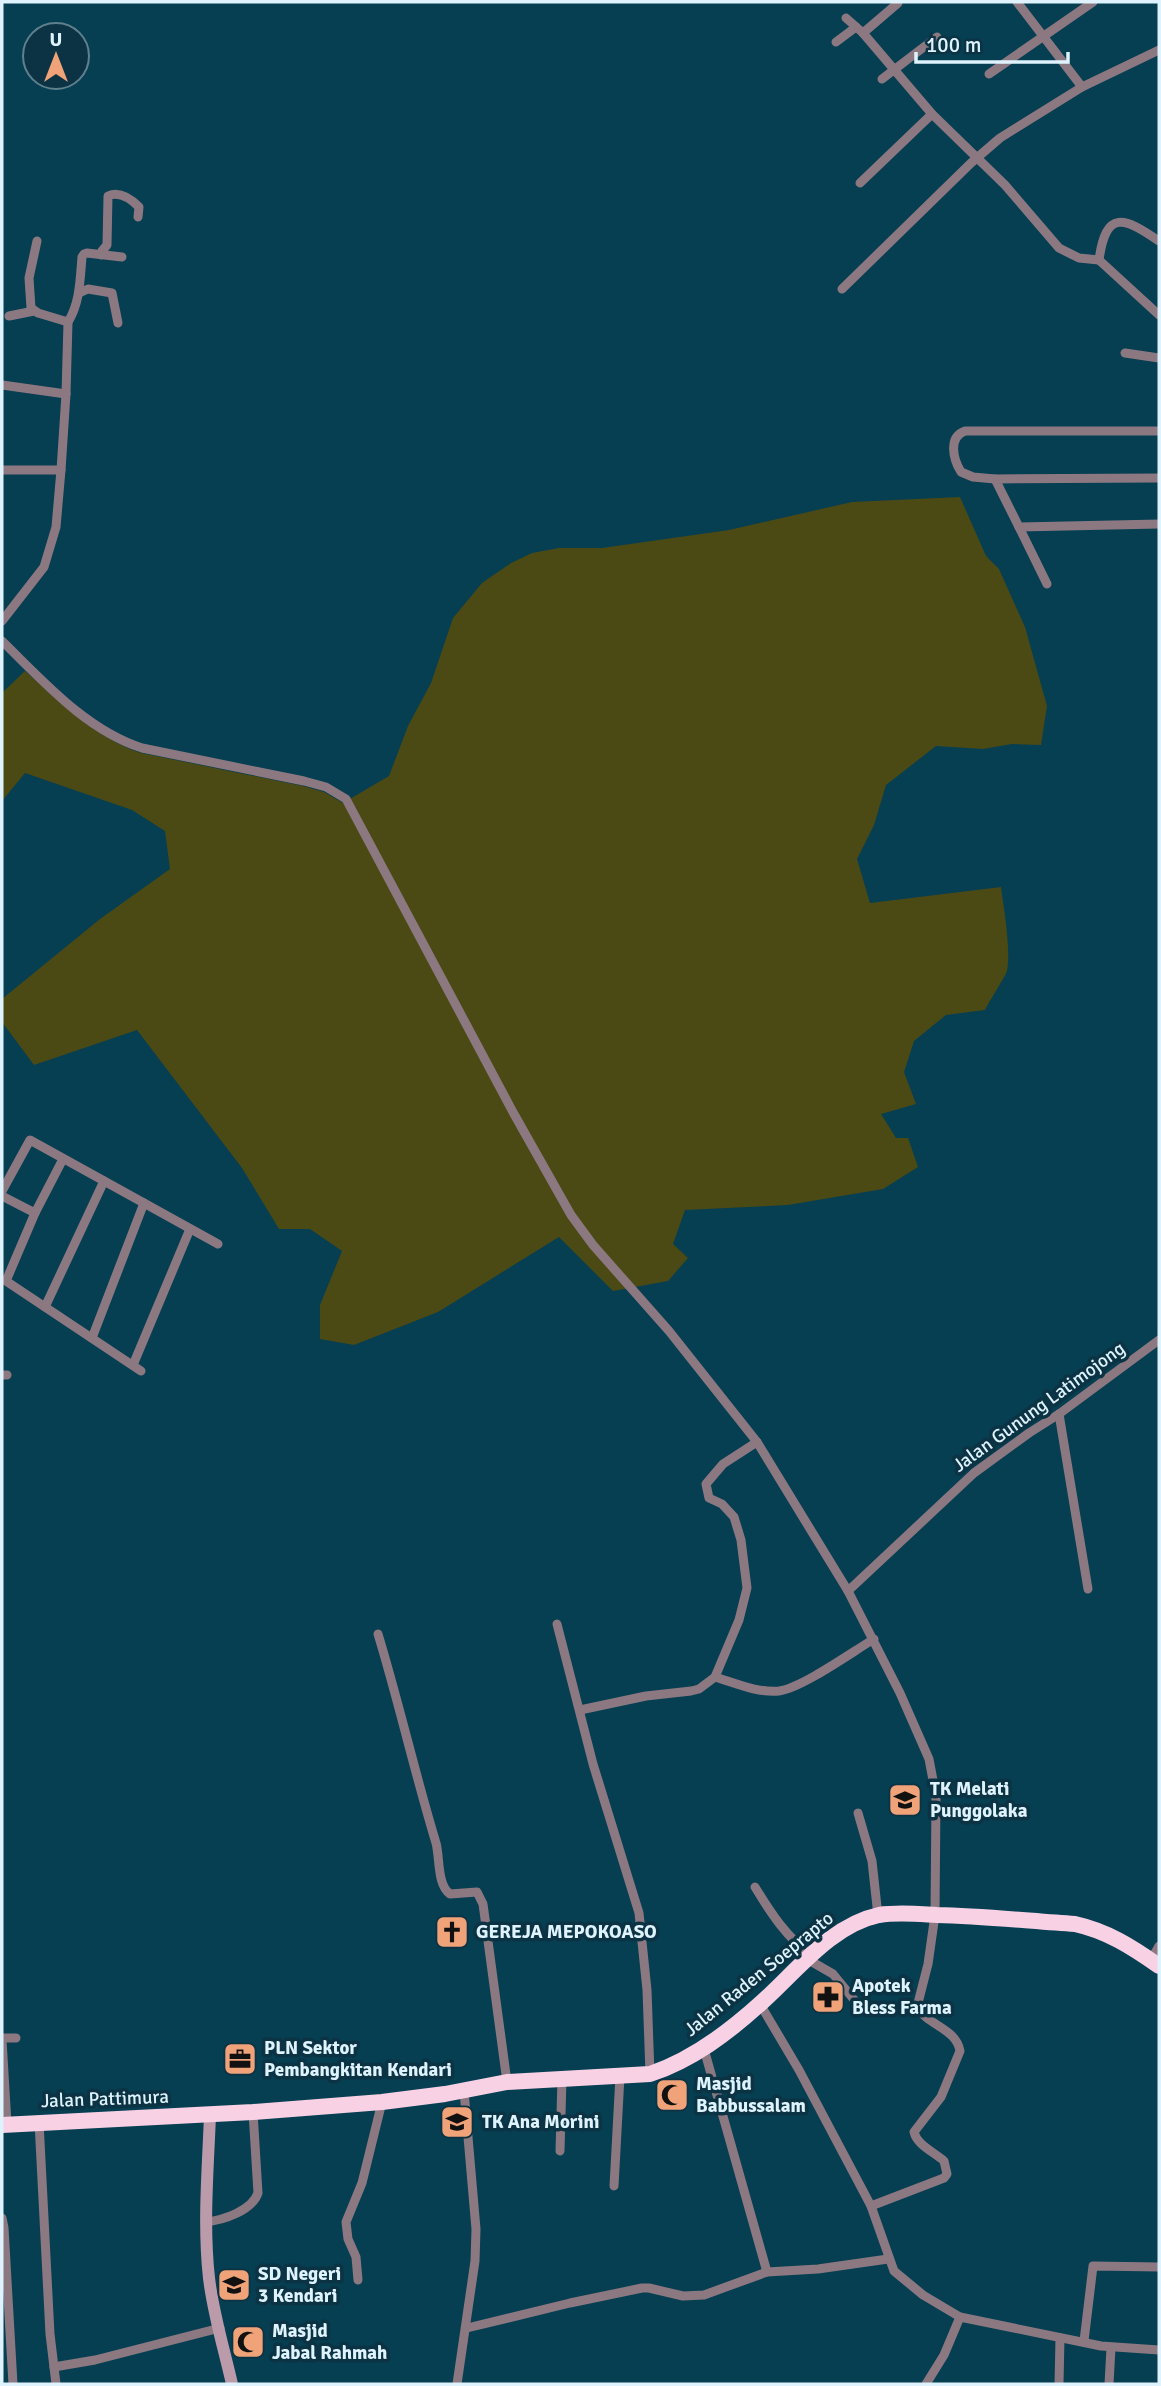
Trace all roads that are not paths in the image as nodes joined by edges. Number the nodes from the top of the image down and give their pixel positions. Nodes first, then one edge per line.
1 (1017, 2) edge
2 (1093, 2) edge
3 (898, 3) edge
4 (846, 18) dead end
5 (859, 30) junction
6 (1045, 36) junction
7 (937, 37) dead end
8 (836, 43) dead end
9 (1159, 50) edge
10 (894, 69) junction
11 (989, 75) dead end
12 (882, 79) dead end
13 (1082, 87) junction
14 (932, 114) junction
15 (977, 158) junction
16 (860, 183) dead end
17 (138, 217) dead end
18 (37, 241) dead end
19 (1159, 241) edge
20 (101, 255) junction
21 (122, 257) dead end
22 (1098, 260) junction
23 (842, 289) dead end
24 (79, 293) junction
25 (34, 311) junction
26 (1159, 315) edge
27 (9, 316) dead end
28 (68, 322) junction
29 (118, 323) dead end
30 (1125, 353) dead end
31 (1159, 358) edge
32 (2, 385) edge
33 (66, 394) junction
34 (1159, 431) edge
35 (2, 470) edge
36 (61, 470) junction
37 (1159, 478) edge
38 (995, 479) junction
39 (1159, 524) edge
40 (1019, 527) junction
41 (1047, 584) dead end
42 (2, 621) edge
43 (2, 641) edge
44 (63, 1159) junction
45 (104, 1181) junction
46 (2, 1193) edge
47 (144, 1203) junction
48 (35, 1213) junction
49 (190, 1229) junction
50 (218, 1244) dead end
51 (45, 1307) junction
52 (92, 1338) junction
53 (1159, 1340) edge
54 (1059, 1414) junction
55 (757, 1442) junction
56 (1088, 1589) dead end
57 (848, 1591) junction
58 (557, 1624) dead end
59 (378, 1634) dead end
60 (874, 1639) junction
61 (715, 1677) junction
62 (580, 1710) junction
63 (858, 1813) dead end
64 (755, 1887) dead end
65 (935, 1915) junction
66 (878, 1916) junction
67 (809, 1957) junction
68 (1157, 1957) edge
69 (760, 2004) junction
70 (860, 2007) dead end
71 (2, 2038) edge
72 (16, 2038) dead end
73 (704, 2049) junction
74 (650, 2074) junction
75 (620, 2076) junction
76 (562, 2078) junction
77 (507, 2082) junction
78 (464, 2091) junction
79 (382, 2102) junction
80 (253, 2112) junction
81 (210, 2115) junction
82 (39, 2122) junction
83 (5, 2125) edge
84 (560, 2151) dead end
85 (614, 2186) dead end
86 (871, 2206) junction
87 (2, 2218) edge
88 (206, 2222) junction
89 (888, 2259) junction
90 (1159, 2267) edge
91 (767, 2272) junction
92 (358, 2280) dead end
93 (960, 2317) junction
94 (220, 2328) junction
95 (467, 2328) junction
96 (1060, 2338) junction
97 (1084, 2341) junction
98 (1111, 2348) junction
99 (1159, 2350) edge
100 (54, 2367) junction
101 (13, 2384) edge
102 (56, 2384) edge
103 (232, 2384) edge
104 (457, 2384) edge
105 (926, 2384) edge
106 (1059, 2384) edge
107 (1109, 2384) edge

1 - 6 street
2 - 6 street
3 - 5 street
4 - 5 street
5 - 8 street
5 - 10 street
6 - 11 street
6 - 13 street
7 - 10 street
9 - 13 street
10 - 12 street
10 - 14 street
13 - 15 street
14 - 15 street
14 - 16 street
15 - 22 street
15 - 23 street
17 - 20 street
18 - 25 street
19 - 22 street
20 - 21 street
20 - 24 street
22 - 26 street
24 - 28 street
24 - 29 street
25 - 27 street
25 - 28 street
28 - 33 street
30 - 31 street
32 - 33 street
33 - 36 street
34 - 38 street
35 - 36 street
36 - 42 street
37 - 38 street
38 - 40 street
39 - 40 street
40 - 41 street
43 - 55 street
44 - 45 street
44 - 46 street
44 - 48 street
45 - 47 street
45 - 51 street
46 - 48 street
47 - 49 street
47 - 52 street
48 - 51 street
49 - 50 street
49 - 52 street
51 - 52 street
53 - 54 street, Jalan Gunung Latimojong
54 - 56 street
54 - 57 street, Jalan Gunung Latimojong
55 - 57 street
55 - 61 street
57 - 60 street
58 - 62 street
59 - 77 street
60 - 61 street
60 - 65 street
61 - 62 street
62 - 74 street
63 - 66 street
64 - 67 street
65 - 66 highway, Jalan Raden Soeprapto
65 - 68 highway, Jalan Raden Soeprapto
65 - 86 street
66 - 67 highway, Jalan Raden Soeprapto
67 - 69 highway, Jalan Raden Soeprapto
67 - 70 street
69 - 73 highway, Jalan Raden Soeprapto
69 - 86 street
71 - 72 street
71 - 83 street
73 - 74 highway, Jalan Raden Soeprapto
73 - 91 street
74 - 75 highway, Jalan Raden Soeprapto
75 - 76 highway, Jalan Raden Soeprapto
75 - 85 street
76 - 77 highway, Jalan Raden Soeprapto
76 - 84 street
77 - 78 highway, Jalan Raden Soeprapto
78 - 79 highway, Jalan Raden Soeprapto
78 - 95 street
79 - 80 highway, Jalan Raden Soeprapto
79 - 92 street
80 - 81 highway, Jalan Raden Soeprapto
80 - 88 street
81 - 82 highway, Jalan Pattimura
81 - 88 main road
82 - 83 highway, Jalan Pattimura
82 - 100 street
86 - 89 street
87 - 101 street
88 - 94 main road
89 - 91 street
89 - 93 street
90 - 97 street
91 - 95 street
93 - 96 street
93 - 105 street
94 - 100 street
94 - 103 main road
95 - 104 street
96 - 97 street
96 - 106 street
97 - 98 street
98 - 99 street
98 - 107 street
100 - 102 street

